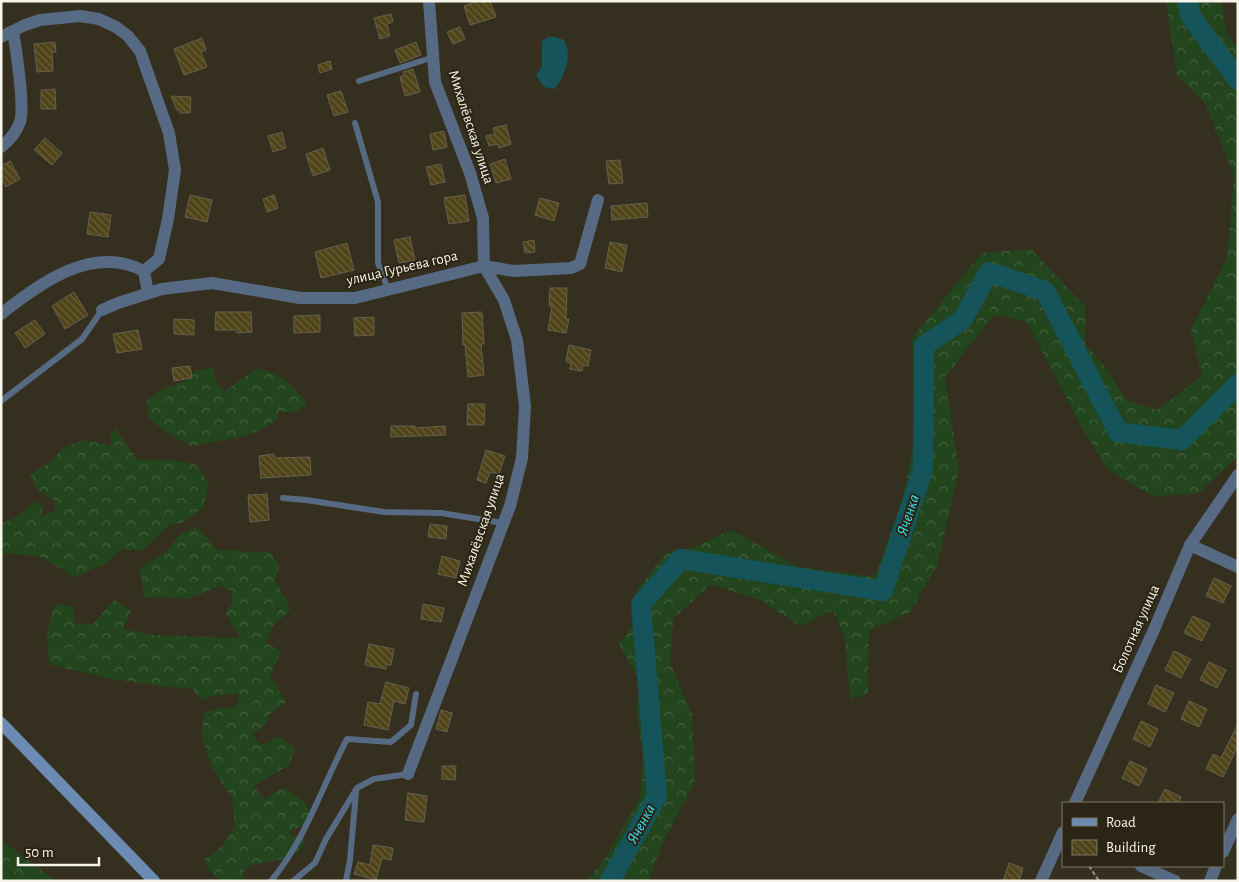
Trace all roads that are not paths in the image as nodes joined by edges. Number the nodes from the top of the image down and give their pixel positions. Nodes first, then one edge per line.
1 (429, 1) edge
2 (7, 34) edge
3 (434, 57) junction
4 (359, 81) dead end
5 (355, 123) dead end
6 (1, 147) edge
7 (598, 200) dead end
8 (484, 266) junction
9 (144, 271) junction
10 (388, 289) junction
11 (148, 293) junction
12 (102, 310) joint
13 (1, 314) edge
14 (1, 401) edge
15 (1238, 475) edge
16 (283, 498) dead end
17 (504, 522) junction
18 (1190, 545) junction
19 (1238, 567) edge
20 (416, 694) dead end
21 (1, 723) edge
22 (408, 774) joint
23 (357, 788) junction
24 (1075, 802) edge
25 (1238, 820) edge
26 (1062, 834) edge
27 (1224, 850) edge
28 (1143, 867) edge
29 (1216, 867) edge
30 (154, 881) edge
31 (271, 881) edge
32 (293, 881) edge
33 (346, 881) edge
34 (1041, 881) edge
35 (1175, 881) edge
36 (1210, 881) edge

1 - 3 street, Михалёвская улица
2 - 6 street
2 - 9 street
3 - 4 lane
3 - 8 street, Михалёвская улица
5 - 10 lane
7 - 8 street
8 - 10 street, улица Гурьева гора
8 - 17 street, Михалёвская улица
9 - 11 street
9 - 13 street
10 - 11 street, улица Гурьева гора
11 - 12 street, улица Гурьева гора
12 - 14 lane
15 - 18 street, Болотная улица
16 - 17 lane
17 - 22 street, Михалёвская улица
18 - 19 street
18 - 24 street, Болотная улица
20 - 31 lane
21 - 30 main road
22 - 23 lane
23 - 32 lane
23 - 33 lane
25 - 27 street
26 - 34 street
28 - 35 street
29 - 36 street

